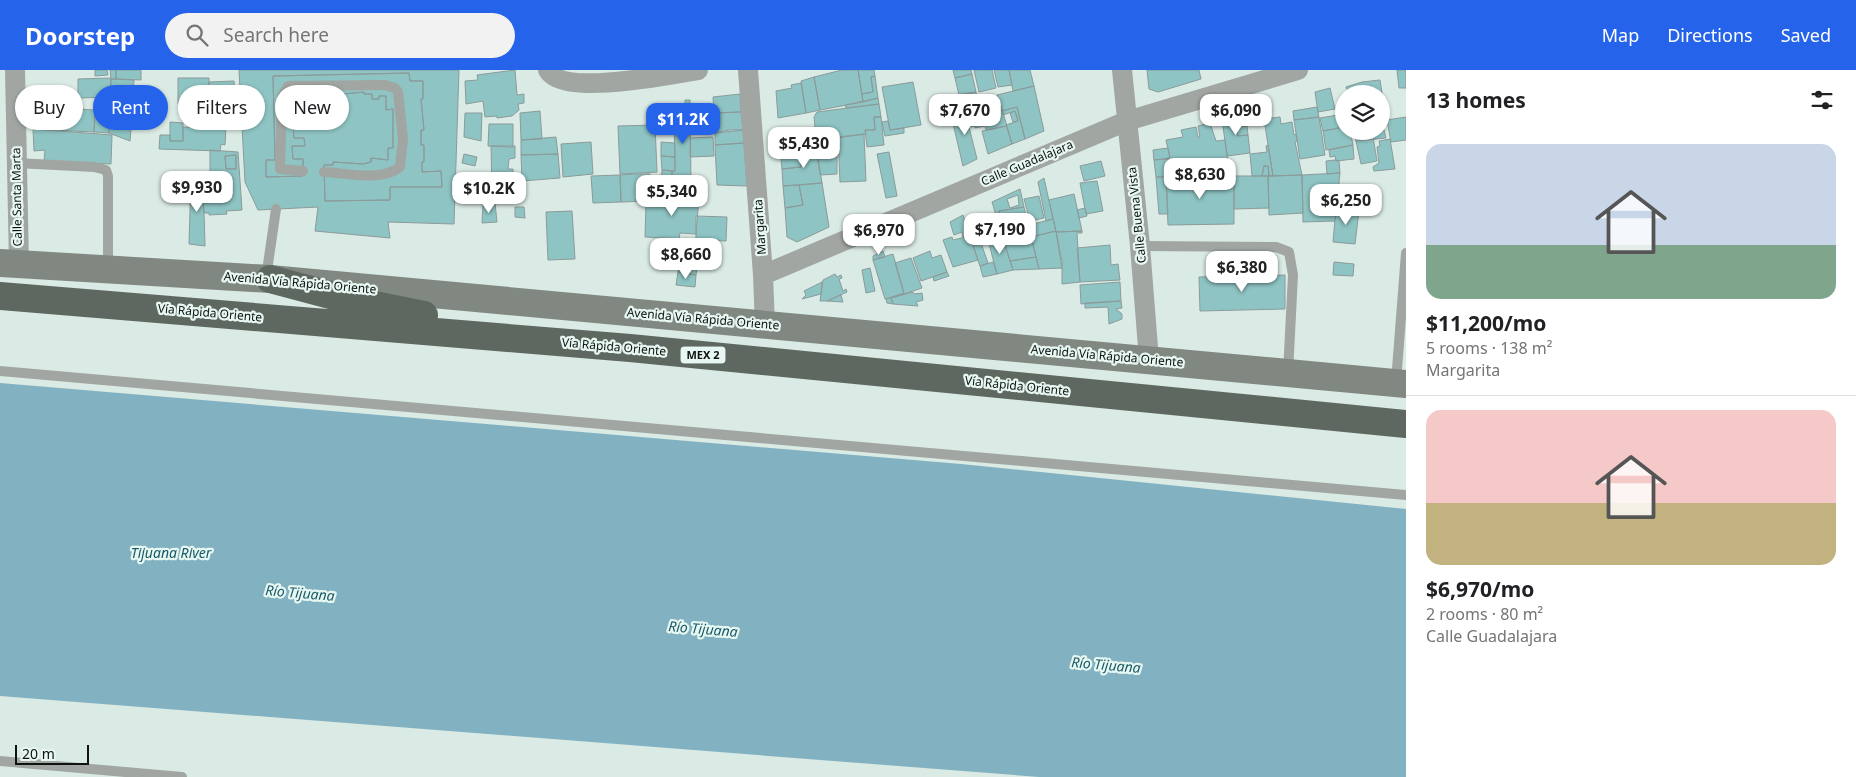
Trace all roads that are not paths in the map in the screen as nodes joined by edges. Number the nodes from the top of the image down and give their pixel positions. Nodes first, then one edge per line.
1 (15, 70) edge
2 (548, 70) edge
3 (698, 70) edge
4 (748, 70) edge
5 (1122, 70) edge
6 (1298, 70) edge
7 (1127, 121) junction
8 (16, 163) junction
9 (303, 171) dead end
10 (324, 172) dead end
11 (276, 210) dead end
12 (1140, 246) junction
13 (1406, 253) edge
14 (9, 263) edge
15 (108, 269) junction
16 (763, 275) junction
17 (268, 279) junction
18 (0, 296) edge
19 (765, 325) junction
20 (630, 348) junction
21 (1149, 360) junction
22 (0, 371) edge
23 (1288, 373) junction
24 (1401, 383) edge
25 (1406, 424) edge
26 (1406, 495) edge
27 (0, 761) edge
28 (182, 777) edge

1 - 8 street, Calle Santa Marta
2 - 3 street
4 - 16 street, Margarita
5 - 7 street, Calle Buena Vista
6 - 7 street, Calle Guadalajara
7 - 12 street, Calle Buena Vista
7 - 16 street, Calle Guadalajara
8 - 14 street, Calle Santa Marta
8 - 15 lane
9 - 10 lane
11 - 17 lane
12 - 21 street, Calle Buena Vista
12 - 23 lane
13 - 24 lane
14 - 15 main road, Avenida Vía Rápida Oriente
15 - 17 main road, Avenida Vía Rápida Oriente
16 - 19 street, Margarita
17 - 19 main road, Avenida Vía Rápida Oriente
17 - 20 highway
18 - 20 highway, Vía Rápida Oriente / MEX 2
19 - 21 main road, Avenida Vía Rápida Oriente
20 - 25 highway, Vía Rápida Oriente / MEX 2
21 - 23 main road, Avenida Vía Rápida Oriente
22 - 26 lane
23 - 24 main road, Avenida Vía Rápida Oriente
27 - 28 lane

